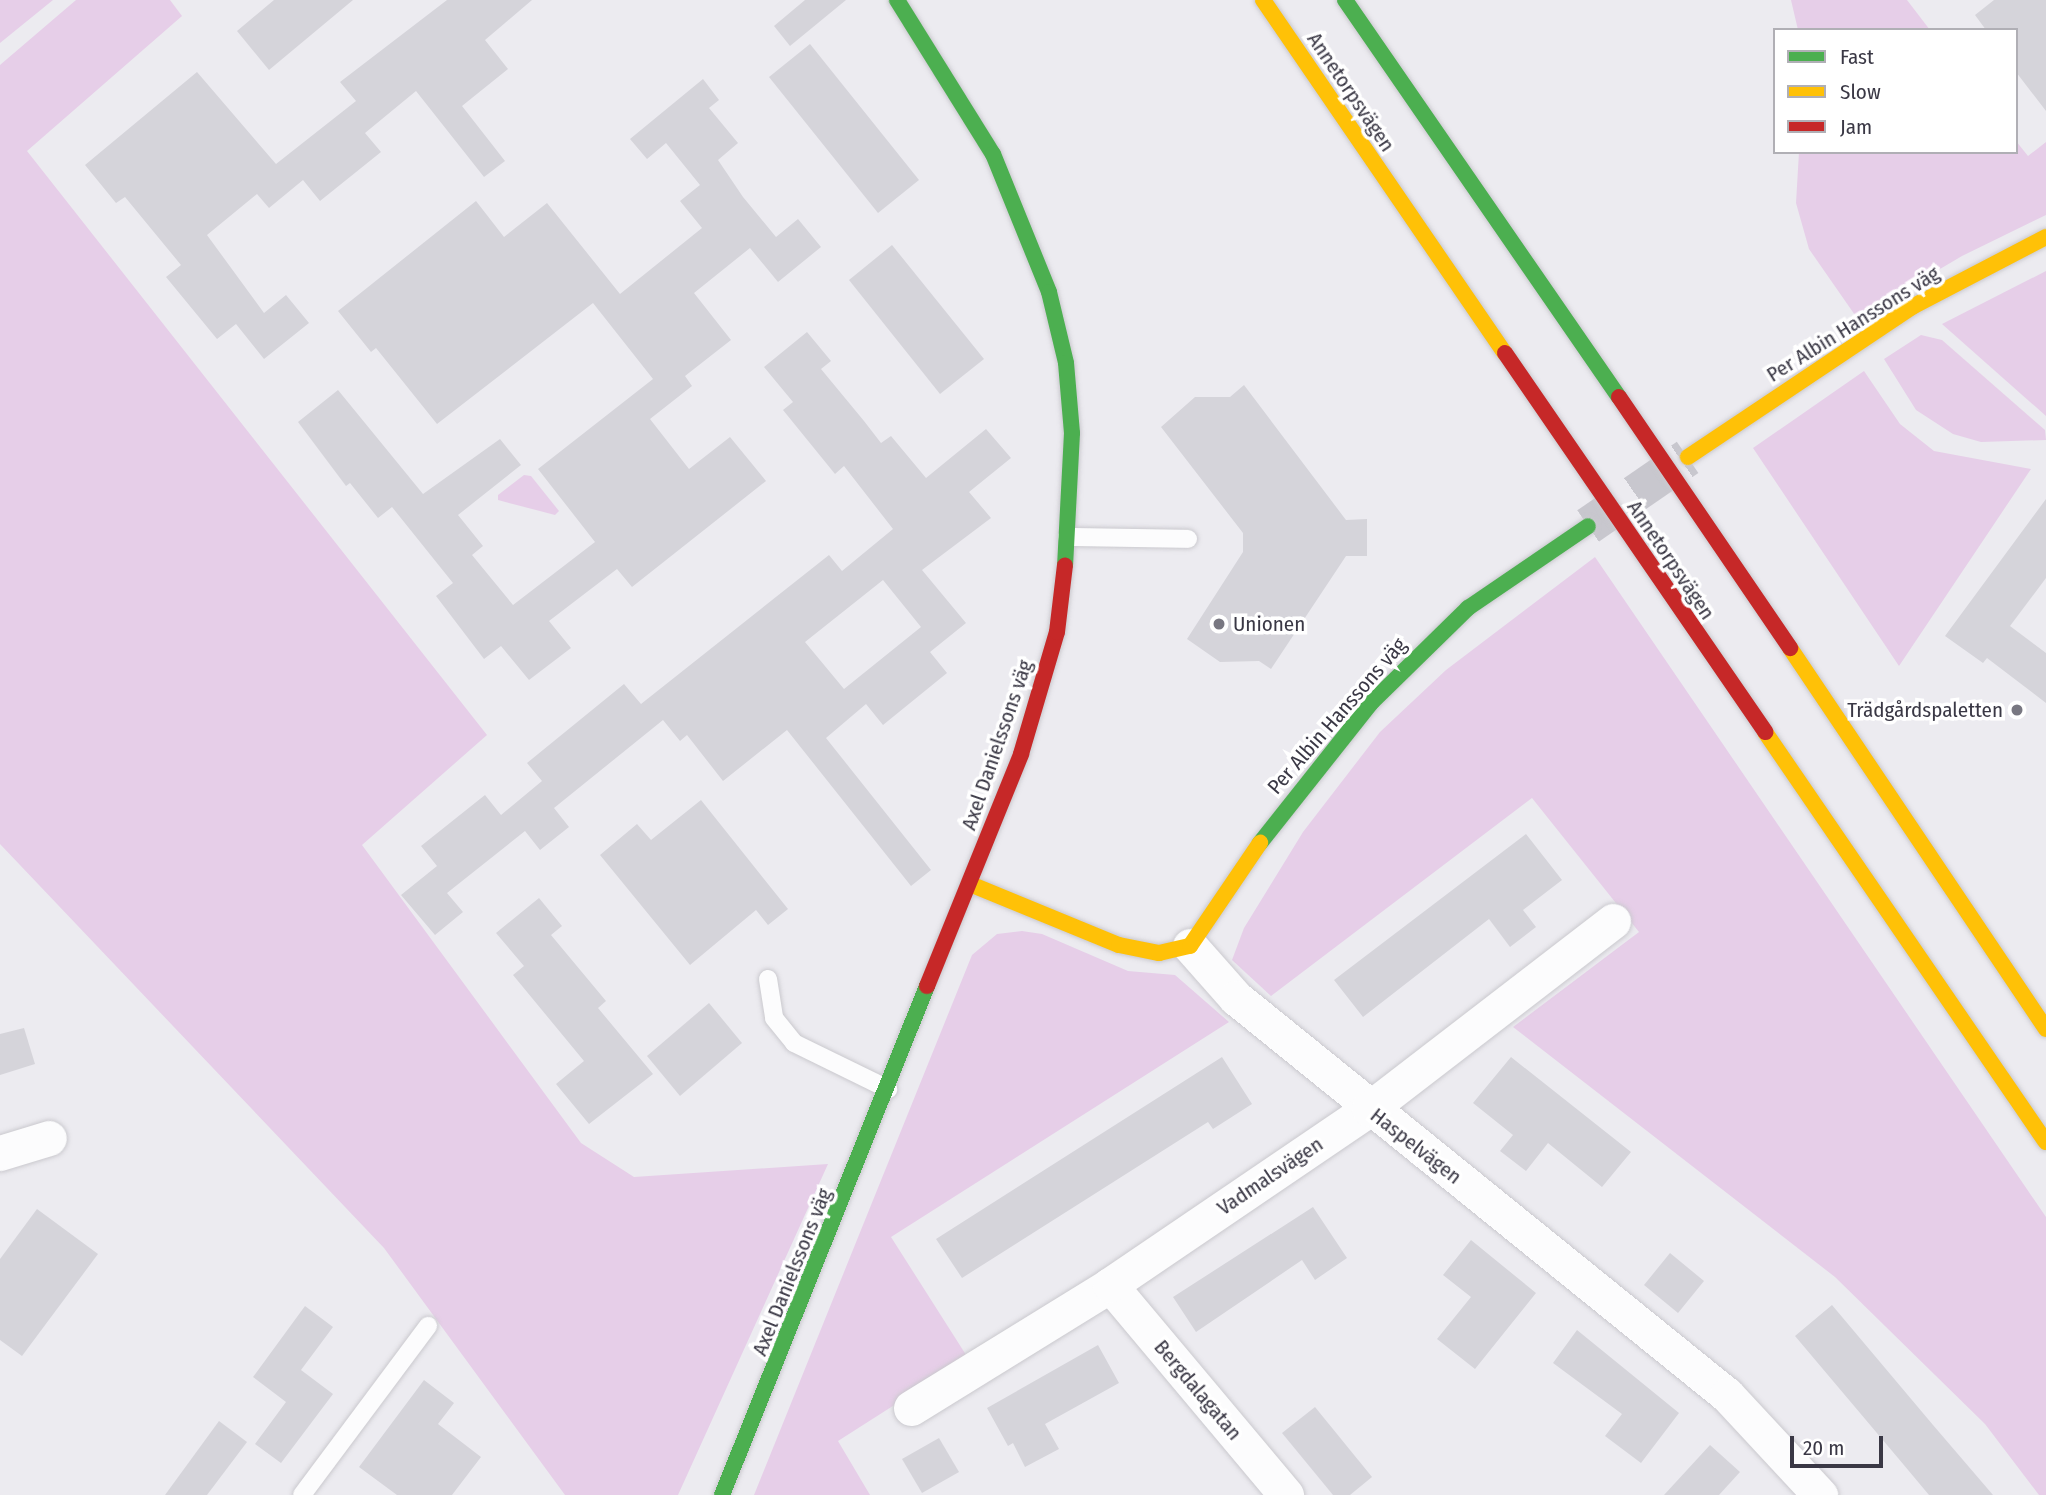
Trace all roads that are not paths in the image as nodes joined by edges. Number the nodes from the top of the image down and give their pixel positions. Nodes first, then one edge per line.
1 (897, 0) edge
2 (1264, 0) edge
3 (1345, 0) edge
4 (2046, 237) edge
5 (1688, 457) tunnel mouth
6 (1588, 526) tunnel mouth
7 (1067, 537) junction
8 (1188, 539) dead end
9 (970, 884) junction
10 (1613, 922) dead end
11 (1190, 946) junction
12 (768, 979) dead end
13 (2046, 1029) edge
14 (888, 1089) junction
15 (1369, 1109) junction
16 (49, 1138) dead end
17 (2046, 1142) edge
18 (0, 1153) edge
19 (1110, 1285) junction
20 (428, 1326) dead end
21 (911, 1408) dead end
22 (302, 1495) edge
23 (722, 1495) edge
24 (1286, 1495) edge
25 (1821, 1495) edge

1 - 7 street, Axel Danielssons väg
2 - 17 street, Annetorpsvägen
3 - 13 street
4 - 5 street, Per Albin Hanssons väg
6 - 11 street, Per Albin Hanssons väg
7 - 8 lane
7 - 9 street, Axel Danielssons väg
9 - 11 street
9 - 14 street, Axel Danielssons väg
10 - 15 street, Vadmalsvägen
11 - 15 street, Haspelvägen
12 - 14 lane
14 - 23 street, Axel Danielssons väg
15 - 19 street, Vadmalsvägen
15 - 25 street, Haspelvägen
16 - 18 street
19 - 21 street, Vadmalsvägen
19 - 24 street, Bergdalagatan
20 - 22 lane

